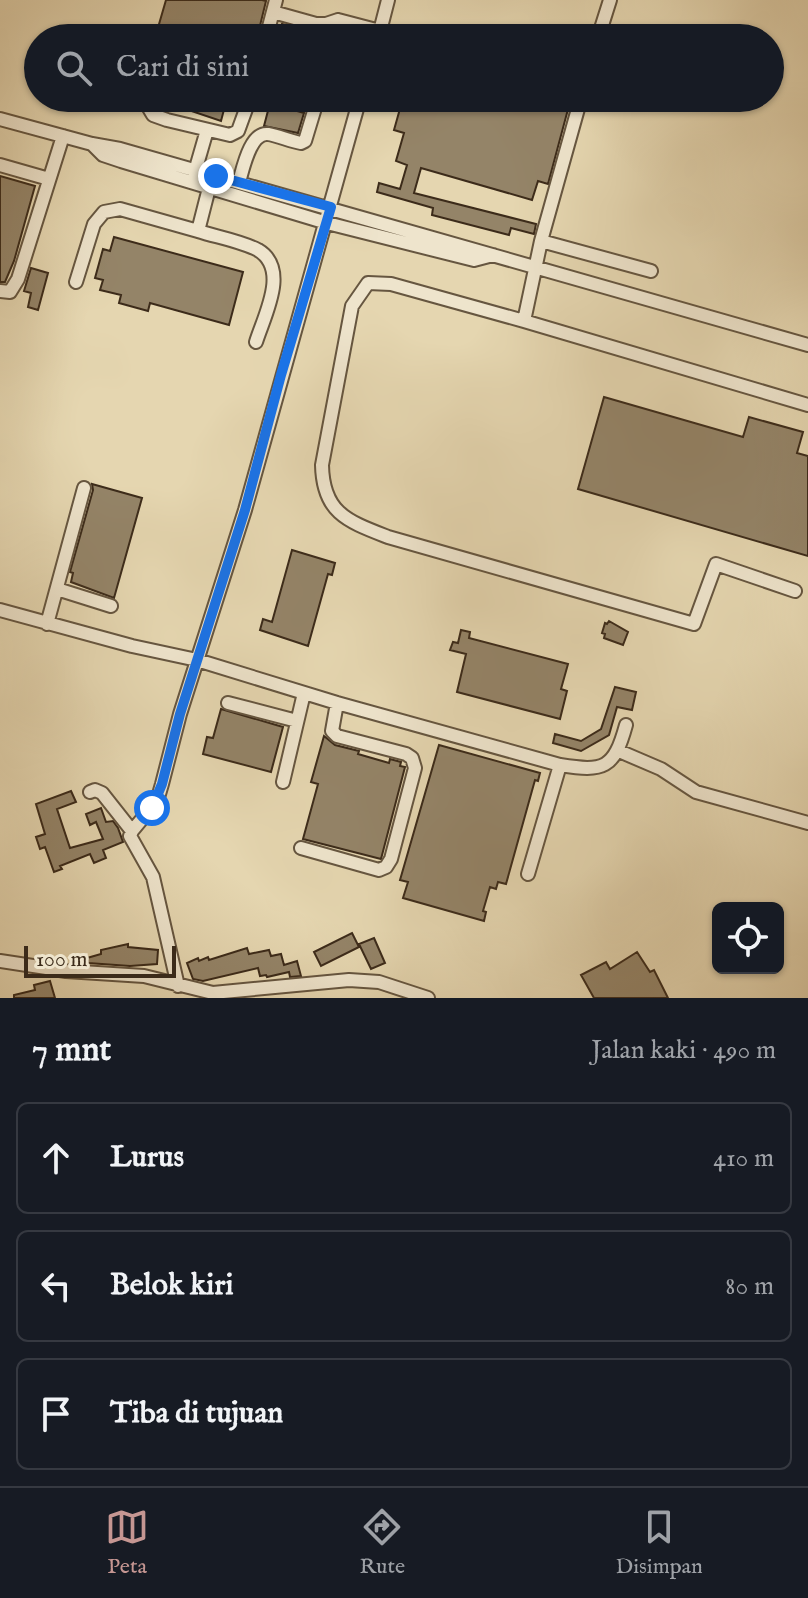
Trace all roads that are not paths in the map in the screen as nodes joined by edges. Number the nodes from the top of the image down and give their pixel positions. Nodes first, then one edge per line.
1 (388, 0) edge
2 (610, 0) edge
3 (274, 6) edge
4 (338, 20) junction
5 (337, 24) edge
6 (350, 24) edge
7 (382, 24) edge
8 (602, 24) edge
9 (151, 112) edge
10 (245, 112) edge
11 (314, 112) edge
12 (356, 112) edge
13 (577, 112) edge
14 (0, 119) edge
15 (207, 130) junction
16 (63, 136) junction
17 (0, 165) edge
18 (194, 176) junction
19 (49, 179) junction
20 (239, 182) junction
21 (209, 188) junction
22 (331, 207) junction
23 (327, 223) junction
24 (198, 231) junction
25 (541, 241) junction
26 (493, 255) junction
27 (535, 267) junction
28 (651, 271) dead end
29 (76, 282) dead end
30 (0, 291) edge
31 (524, 321) junction
32 (256, 342) dead end
33 (808, 345) edge
34 (808, 405) edge
35 (84, 488) dead end
36 (57, 589) junction
37 (795, 591) dead end
38 (111, 606) dead end
39 (0, 610) edge
40 (47, 624) junction
41 (197, 660) junction
42 (304, 693) junction
43 (228, 703) dead end
44 (337, 703) junction
45 (297, 721) junction
46 (626, 725) dead end
47 (619, 751) junction
48 (560, 765) junction
49 (283, 782) dead end
50 (90, 792) dead end
51 (808, 823) edge
52 (132, 831) junction
53 (301, 848) dead end
54 (528, 874) dead end
55 (0, 961) edge
56 (178, 986) junction
57 (287, 992) edge
58 (428, 998) edge

1 - 7 street
2 - 8 street
3 - 4 street
4 - 5 street
4 - 6 street
9 - 15 street
10 - 15 street
11 - 20 street
12 - 22 street
13 - 25 street
14 - 16 street
15 - 18 street
16 - 18 street
16 - 19 street
17 - 19 street
18 - 20 street
18 - 21 street
19 - 30 street
20 - 22 street
21 - 23 street
21 - 24 street
22 - 23 street
22 - 26 street
23 - 26 street
23 - 41 street
24 - 29 street
24 - 32 street
25 - 27 street
25 - 28 street
26 - 27 street
27 - 31 street
27 - 33 street
31 - 34 street
31 - 37 street
35 - 36 street
36 - 38 street
36 - 40 street
39 - 40 street
40 - 41 street
41 - 42 street
41 - 52 street
42 - 44 street
42 - 45 street
43 - 45 street
44 - 48 street
44 - 53 street
45 - 49 street
46 - 47 street
47 - 48 street
47 - 51 street
48 - 54 street
50 - 52 street
52 - 56 street
55 - 56 street
56 - 57 street
57 - 58 street

